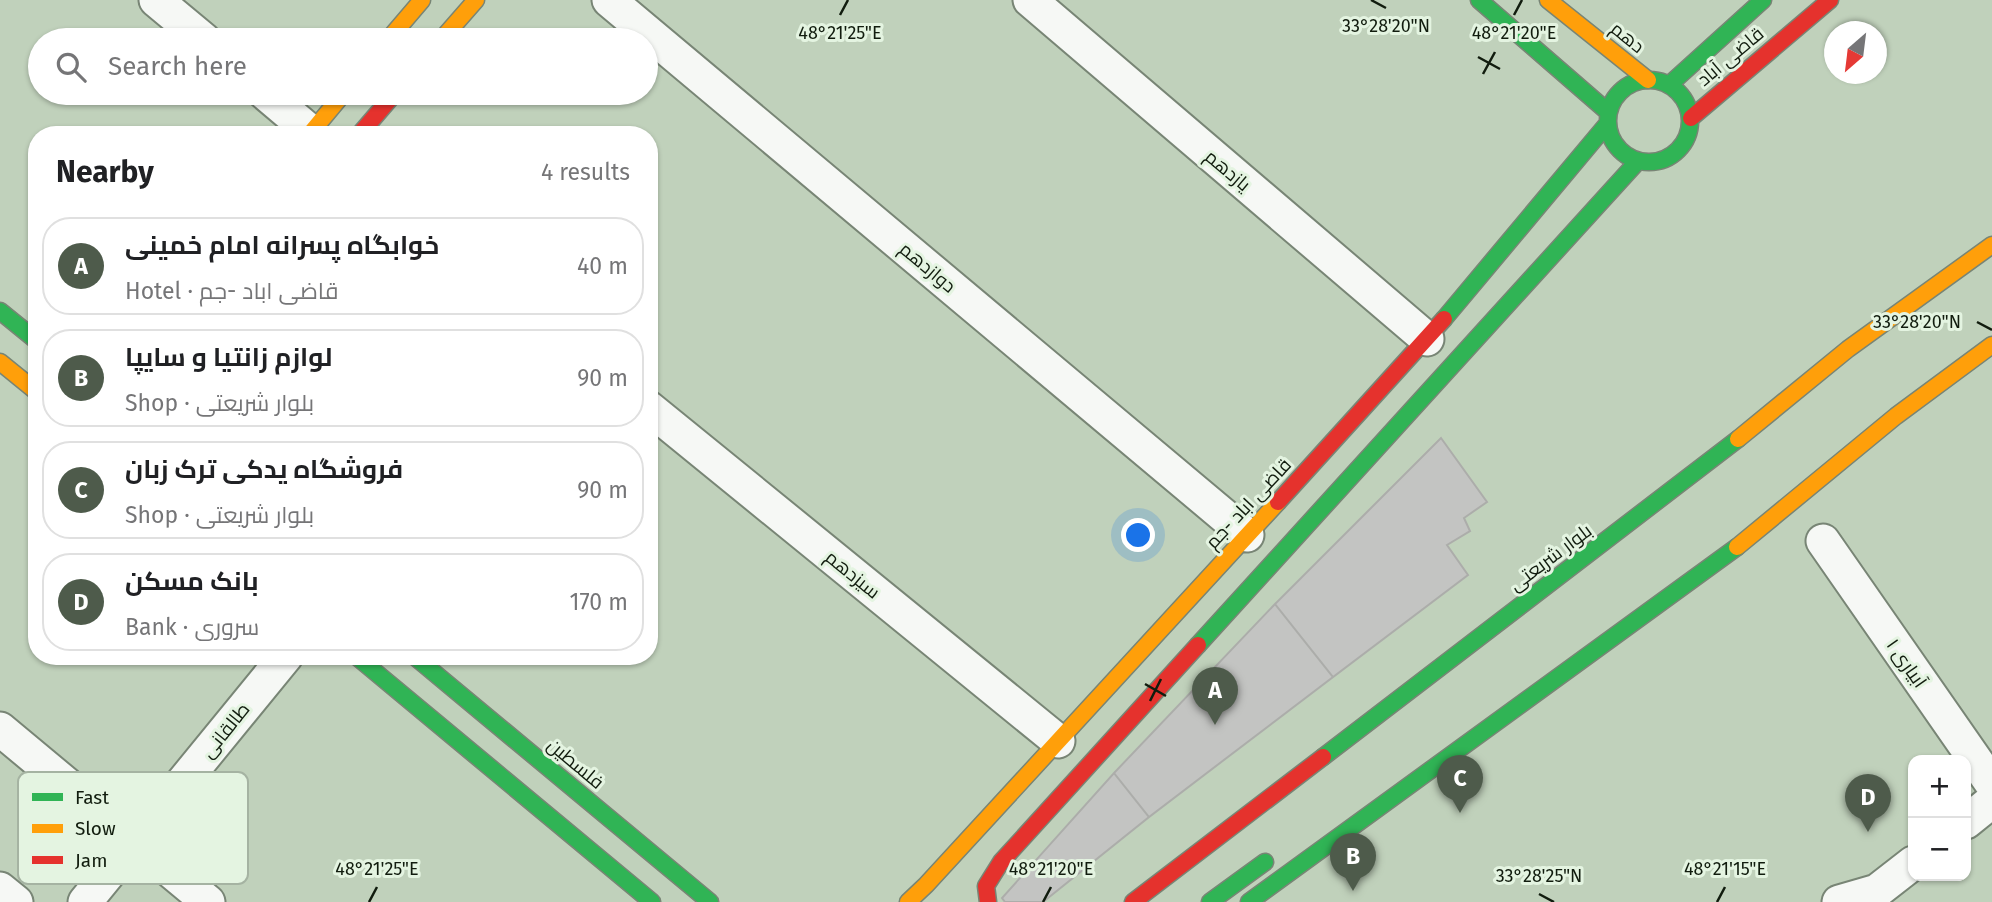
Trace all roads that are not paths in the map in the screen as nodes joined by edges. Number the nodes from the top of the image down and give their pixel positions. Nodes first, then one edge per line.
1 (156, 0) edge
2 (422, 0) edge
3 (476, 0) edge
4 (609, 0) edge
5 (1030, 0) edge
6 (1479, 0) edge
7 (1548, 0) edge
8 (1763, 0) edge
9 (1830, 0) edge
10 (190, 28) edge
11 (398, 28) edge
12 (452, 28) edge
13 (642, 28) edge
14 (658, 41) edge
15 (1648, 80) junction
16 (1669, 85) junction
17 (279, 105) edge
18 (335, 105) edge
19 (385, 105) edge
20 (1608, 118) junction
21 (1690, 118) junction
22 (303, 126) edge
23 (318, 126) edge
24 (367, 126) edge
25 (1638, 161) junction
26 (1992, 245) edge
27 (0, 311) edge
28 (28, 334) edge
29 (1427, 339) junction
30 (1992, 345) edge
31 (0, 362) edge
32 (28, 385) edge
33 (658, 415) edge
34 (1699, 469) junction
35 (1688, 499) dead end
36 (1247, 535) junction
37 (1728, 538) dead end
38 (1749, 538) junction
39 (1823, 541) dead end
40 (279, 665) edge
41 (367, 665) edge
42 (379, 665) edge
43 (425, 665) edge
44 (374, 671) junction
45 (0, 729) edge
46 (1058, 741) junction
47 (52, 772) edge
48 (191, 772) edge
49 (1992, 784) edge
50 (1992, 802) edge
51 (1971, 818) edge
52 (1278, 852) dead end
53 (1908, 867) edge
54 (100, 884) edge
55 (186, 884) edge
56 (0, 889) edge
57 (16, 902) edge
58 (85, 902) edge
59 (208, 902) edge
60 (652, 902) edge
61 (710, 902) edge
62 (908, 902) edge
63 (988, 902) edge
64 (1133, 902) edge
65 (1210, 902) edge
66 (1249, 902) edge
67 (1839, 902) edge

1 - 10 street
2 - 11 main road
3 - 12 main road
4 - 13 street, دوازدهم
5 - 29 street, یازدهم
6 - 20 main road
7 - 15 main road, دهم
8 - 16 main road, قاضی آباد
9 - 21 main road, قاضی آباد
14 - 36 street, دوازدهم
15 - 16 main road
15 - 20 main road
16 - 21 main road
17 - 22 street
18 - 23 main road
19 - 24 main road
20 - 25 main road
20 - 29 main road, قاضی اباد -جم
21 - 25 main road
25 - 63 main road
26 - 34 main road, بلوار شریعتی
27 - 28 main road
29 - 36 main road, قاضی اباد -جم
30 - 38 main road
31 - 32 main road
33 - 46 street, سیزدهم
34 - 35 main road
34 - 64 main road, بلوار شریعتی
36 - 46 main road, قاضی اباد -جم
37 - 38 main road
38 - 66 main road
39 - 49 street, آبیاری ۱
40 - 48 street, طالقانی
41 - 44 main road
42 - 44 main road
43 - 61 main road, فلسطین
44 - 60 main road
45 - 47 street
46 - 62 main road, قاضی اباد -جم
50 - 51 street
52 - 65 main road
53 - 67 street
54 - 58 street, طالقانی
55 - 59 street
56 - 57 street

